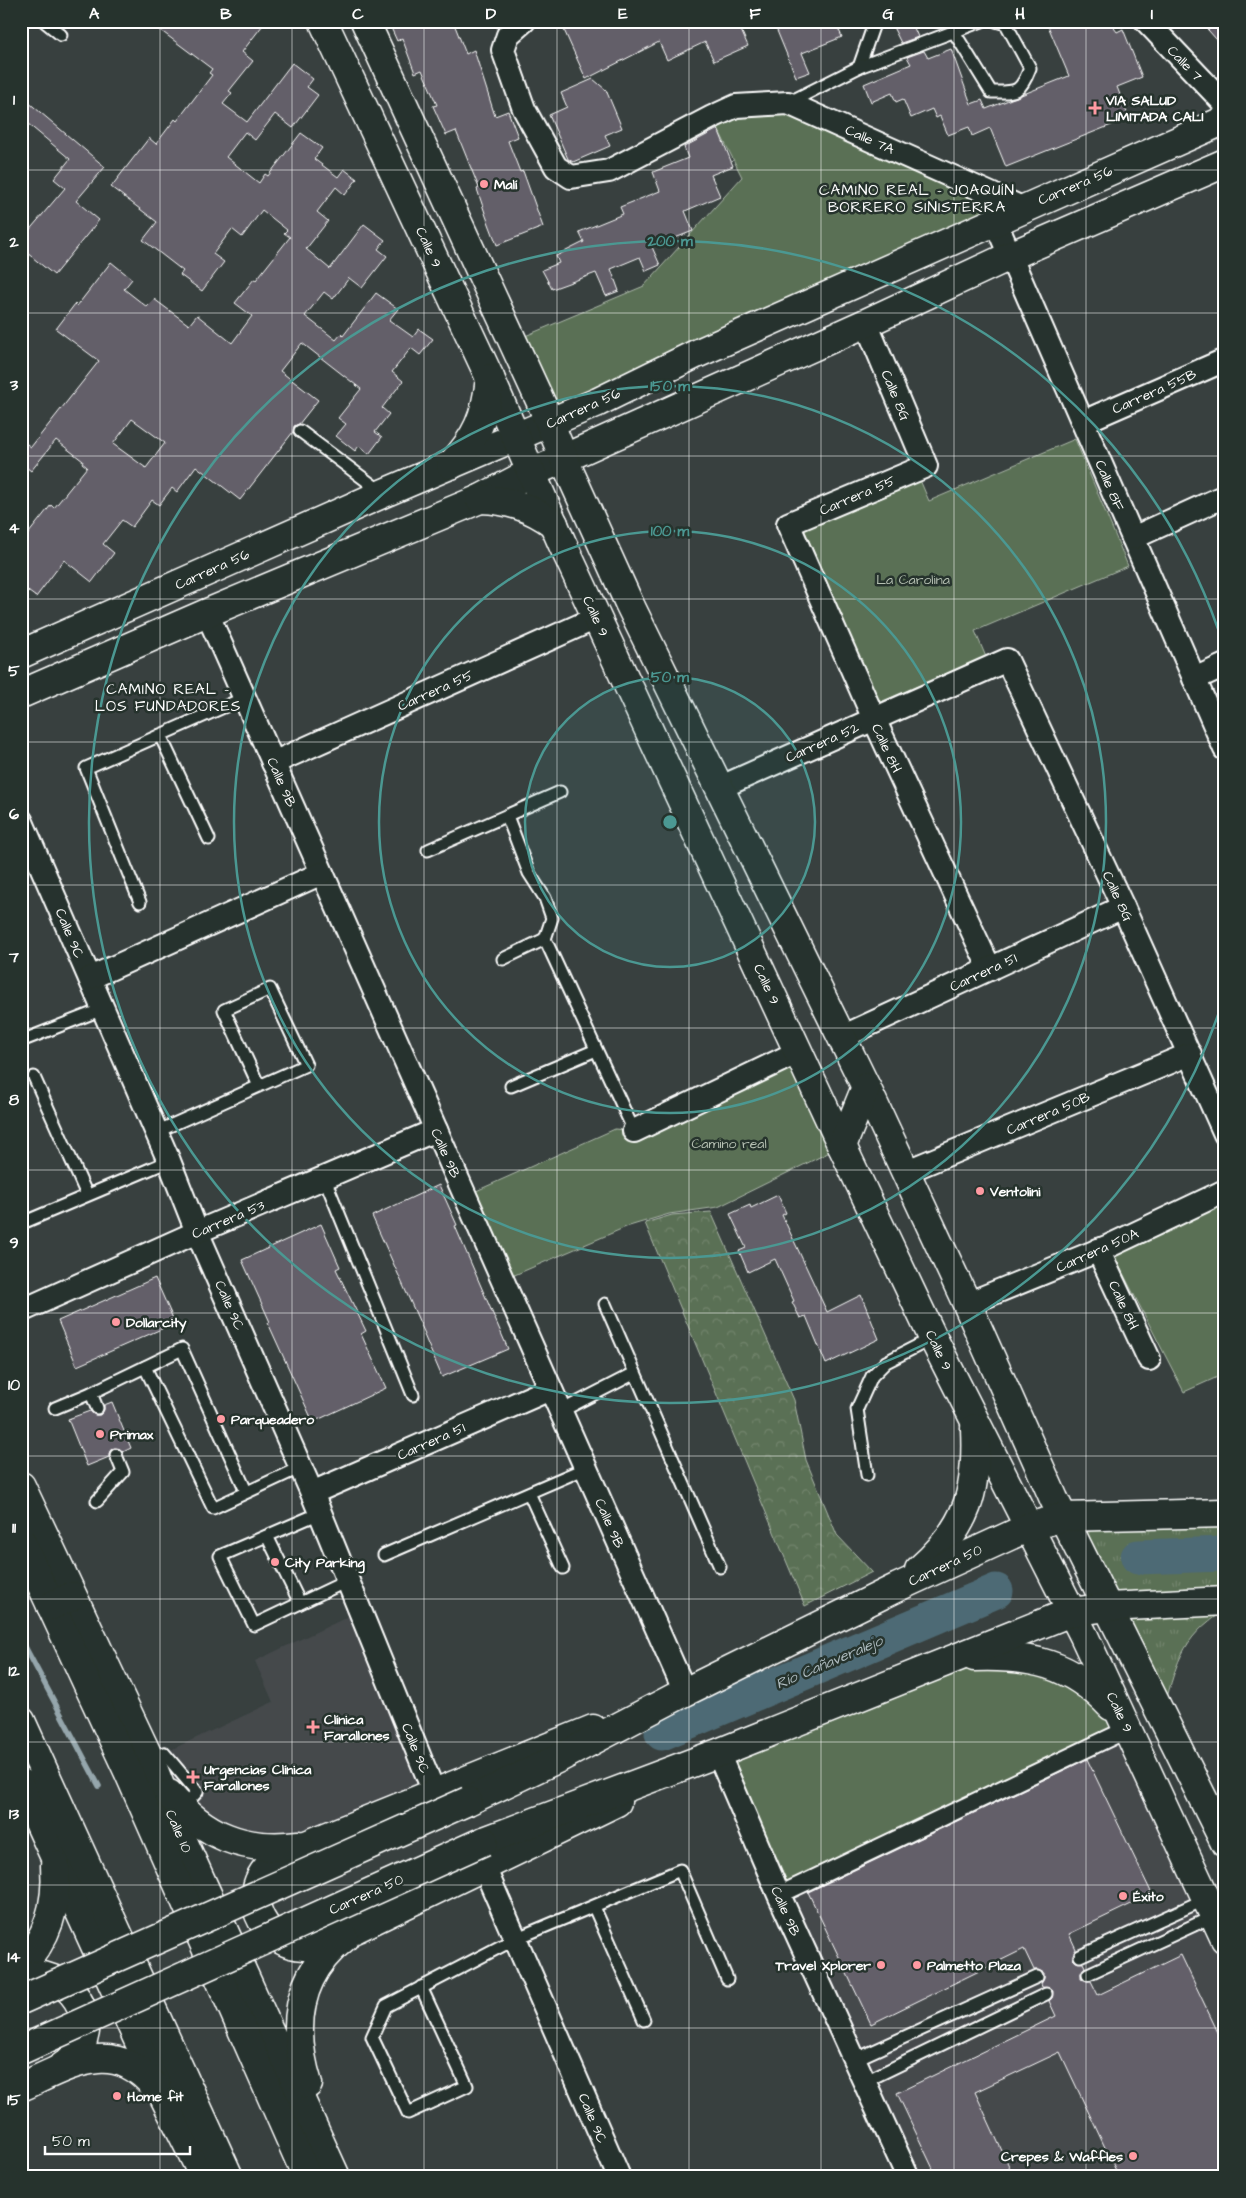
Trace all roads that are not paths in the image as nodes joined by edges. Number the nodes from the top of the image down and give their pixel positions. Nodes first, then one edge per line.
1 (44, 21) edge
2 (323, 21) edge
3 (365, 21) edge
4 (524, 21) edge
5 (875, 21) edge
6 (982, 21) edge
7 (996, 21) edge
8 (1146, 21) edge
9 (954, 32) junction
10 (61, 35) dead end
11 (859, 67) junction
12 (788, 103) junction
13 (1225, 104) edge
14 (1225, 120) edge
15 (1225, 163) edge
16 (1022, 208) junction
17 (995, 221) junction
18 (1010, 256) junction
19 (866, 324) junction
20 (1225, 360) edge
21 (490, 378) junction
22 (1082, 422) junction
23 (549, 424) junction
24 (300, 431) dead end
25 (516, 438) junction
26 (564, 460) junction
27 (451, 465) junction
28 (926, 466) joint
29 (531, 474) junction
30 (384, 493) junction
31 (1225, 496) edge
32 (480, 499) junction
33 (554, 524) junction
34 (788, 524) joint
35 (1133, 538) junction
36 (207, 613) junction
37 (596, 618) junction
38 (21, 654) edge
39 (1007, 660) joint
40 (1225, 665) edge
41 (1194, 679) junction
42 (21, 694) edge
43 (244, 698) junction
44 (874, 719) junction
45 (160, 735) junction
46 (1225, 748) edge
47 (273, 763) junction
48 (719, 788) junction
49 (560, 792) dead end
50 (507, 816) junction
51 (21, 820) edge
52 (209, 839) dead end
53 (428, 850) dead end
54 (322, 873) junction
55 (140, 902) dead end
56 (1123, 907) junction
57 (736, 919) junction
58 (546, 940) junction
59 (797, 948) junction
60 (504, 960) dead end
61 (990, 969) junction
62 (90, 978) junction
63 (103, 1009) junction
64 (842, 1037) junction
65 (21, 1042) edge
66 (596, 1050) junction
67 (798, 1052) junction
68 (1190, 1054) junction
69 (34, 1077) dead end
70 (260, 1086) junction
71 (511, 1086) dead end
72 (866, 1087) junction
73 (436, 1130) junction
74 (634, 1131) joint
75 (156, 1132) junction
76 (1225, 1134) edge
77 (842, 1146) junction
78 (169, 1161) junction
79 (905, 1172) junction
80 (324, 1177) junction
81 (1225, 1190) edge
82 (87, 1195) junction
83 (21, 1220) edge
84 (197, 1232) junction
85 (1098, 1250) junction
86 (605, 1304) dead end
87 (967, 1304) junction
88 (21, 1311) edge
89 (933, 1338) junction
90 (1149, 1359) dead end
91 (145, 1367) junction
92 (635, 1373) junction
93 (550, 1389) junction
94 (91, 1393) junction
95 (413, 1395) dead end
96 (55, 1408) dead end
97 (97, 1408) dead end
98 (561, 1411) junction
99 (974, 1420) junction
100 (116, 1455) dead end
101 (301, 1467) junction
102 (586, 1468) junction
103 (867, 1475) dead end
104 (21, 1486) edge
105 (246, 1491) junction
106 (529, 1493) junction
107 (97, 1501) dead end
108 (316, 1503) junction
109 (1225, 1514) edge
110 (1067, 1525) junction
111 (1033, 1535) junction
112 (267, 1536) junction
113 (21, 1541) edge
114 (384, 1555) dead end
115 (720, 1567) dead end
116 (563, 1568) dead end
117 (349, 1580) junction
118 (898, 1587) junction
119 (1105, 1600) junction
120 (61, 1601) junction
121 (1225, 1601) edge
122 (300, 1603) junction
123 (1068, 1606) junction
124 (960, 1657) junction
125 (685, 1692) junction
126 (21, 1721) edge
127 (1128, 1729) junction
128 (718, 1754) junction
129 (21, 1783) edge
130 (434, 1792) junction
131 (1160, 1798) junction
132 (178, 1814) junction
133 (1219, 1832) edge
134 (315, 1841) junction
135 (49, 1842) junction
136 (484, 1854) junction
137 (779, 1896) junction
138 (594, 1907) junction
139 (1215, 1918) edge
140 (357, 1928) junction
141 (516, 1939) junction
142 (1080, 1956) dead end
143 (21, 1966) edge
144 (1088, 1974) dead end
145 (21, 1976) edge
146 (1037, 1977) dead end
147 (727, 1979) dead end
148 (421, 1987) junction
149 (1046, 1994) dead end
150 (21, 2000) edge
151 (644, 2020) dead end
152 (21, 2050) edge
153 (854, 2060) junction
154 (49, 2075) junction
155 (864, 2082) junction
156 (21, 2087) edge
157 (165, 2099) junction
158 (204, 2177) edge
159 (229, 2177) edge
160 (308, 2177) edge
161 (336, 2177) edge
162 (619, 2177) edge
163 (908, 2177) edge

1 - 10 lane
2 - 21 main road, Calle 9
3 - 23 main road
4 - 12 street, Calle 7A
5 - 11 lane
6 - 9 lane
7 - 9 lane
8 - 13 street, Calle 7
9 - 11 lane
11 - 12 lane
12 - 16 street, Calle 7A
14 - 16 main road, Carrera 56
15 - 18 main road
16 - 17 main road, Carrera 56
17 - 18 street, Calle 8F
17 - 23 main road, Carrera 56
18 - 19 main road
18 - 22 street, Calle 8F
19 - 26 main road
19 - 28 street, Calle 8G
20 - 22 street, Carrera 55B
21 - 25 main road, Calle 9
21 - 27 main road
22 - 35 street, Calle 8F
23 - 25 main road, Carrera 56
23 - 26 main road
24 - 30 lane
25 - 27 main road, Carrera 56
25 - 29 main road, Calle 9
26 - 29 main road
26 - 48 main road
27 - 30 main road, Carrera 56
28 - 34 street, Carrera 55
29 - 32 main road
29 - 33 main road, Calle 9
30 - 38 main road, Carrera 56
31 - 35 street
32 - 33 main road
32 - 36 main road
33 - 37 main road, Calle 9
34 - 44 street, Calle 8H
35 - 41 street, Calle 8F
36 - 42 main road
36 - 43 street, Calle 9B
37 - 47 street, Carrera 55
37 - 57 main road, Calle 9
39 - 44 street, Carrera 52
39 - 56 street, Calle 8G
40 - 41 street
41 - 46 street, Calle 8F
43 - 45 lane
43 - 47 street, Calle 9B
44 - 48 street, Carrera 52
44 - 61 street, Calle 8H
45 - 52 lane
45 - 55 lane
47 - 54 street, Calle 9B
48 - 59 main road
49 - 50 lane
50 - 53 lane
50 - 58 lane
51 - 62 street, Calle 9C
54 - 62 street
54 - 73 street, Calle 9B
56 - 61 street, Carrera 51
56 - 68 street, Calle 8G
57 - 59 main road
57 - 67 main road, Calle 9
58 - 60 lane
58 - 66 lane
59 - 64 main road
61 - 64 street, Carrera 51
62 - 63 street, Calle 9C
63 - 65 lane
63 - 75 street, Calle 9C
64 - 72 main road
66 - 71 lane
66 - 74 lane
67 - 74 street
67 - 77 main road, Calle 9
68 - 76 street, Calle 8G
68 - 79 street, Carrera 50B
69 - 82 lane
70 - 70 lane
70 - 75 lane
72 - 77 main road
72 - 79 main road
73 - 80 street, Carrera 53
73 - 93 street, Calle 9B
75 - 78 street, Calle 9C
77 - 89 main road, Calle 9
78 - 82 lane
78 - 84 street, Calle 9C
79 - 87 main road
80 - 84 street, Carrera 53
80 - 95 lane
81 - 85 street, Carrera 50A
82 - 83 lane
84 - 88 street, Carrera 53
84 - 101 street, Calle 9C
85 - 87 street, Carrera 50A
85 - 90 street, Calle 8H
86 - 92 lane
87 - 110 main road
89 - 99 main road, Calle 9
89 - 103 lane
91 - 94 lane
91 - 105 lane
91 - 105 lane
92 - 98 lane
92 - 115 lane
93 - 98 street, Calle 9B
93 - 108 street, Carrera 51
94 - 96 lane
94 - 97 lane
98 - 102 street, Calle 9B
99 - 111 main road, Calle 9
99 - 118 main road
100 - 107 lane
101 - 105 lane
101 - 108 street, Calle 9C
102 - 106 lane
102 - 125 street, Calle 9B
104 - 120 main road, Calle 10
106 - 114 lane
106 - 116 lane
108 - 112 lane
108 - 117 street, Calle 9C
109 - 110 main road, Carrera 50
110 - 111 main road, Carrera 50
110 - 119 main road
111 - 118 main road, Carrera 50
111 - 123 main road, Calle 9
112 - 122 lane
112 - 122 lane
113 - 120 main road, Calle 10
117 - 122 lane
117 - 130 street, Calle 9C
118 - 125 main road, Carrera 50
119 - 121 main road, Carrera 50
119 - 123 main road, Carrera 50
119 - 133 main road
120 - 132 main road, Calle 10
120 - 160 main road, Calle 10
123 - 124 main road, Carrera 50
123 - 127 main road, Calle 9
124 - 127 main road
124 - 128 main road, Carrera 50
125 - 130 main road, Carrera 50
125 - 150 main road, Carrera 50, bridge
126 - 159 main road
127 - 131 main road, Calle 9
127 - 137 street
128 - 136 main road, Carrera 50
128 - 137 street, Calle 9B
129 - 135 main road
130 - 134 main road, Carrera 50
131 - 133 main road
131 - 139 main road, Calle 9
132 - 134 main road
132 - 161 main road, Calle 10
134 - 140 main road
135 - 143 main road
135 - 157 main road
136 - 140 main road, Carrera 50
136 - 141 street, Calle 9C
136 - 152 main road, Carrera 50, bridge
137 - 153 street, Calle 9B
138 - 141 lane
138 - 147 lane
138 - 151 lane
139 - 142 lane
139 - 144 lane
140 - 161 main road
141 - 148 lane
141 - 162 street, Calle 9C
145 - 154 main road
146 - 153 lane
148 - 148 lane
149 - 155 lane
153 - 155 street, Calle 9B
154 - 156 main road
154 - 157 main road
155 - 163 street, Calle 9B
157 - 158 main road

